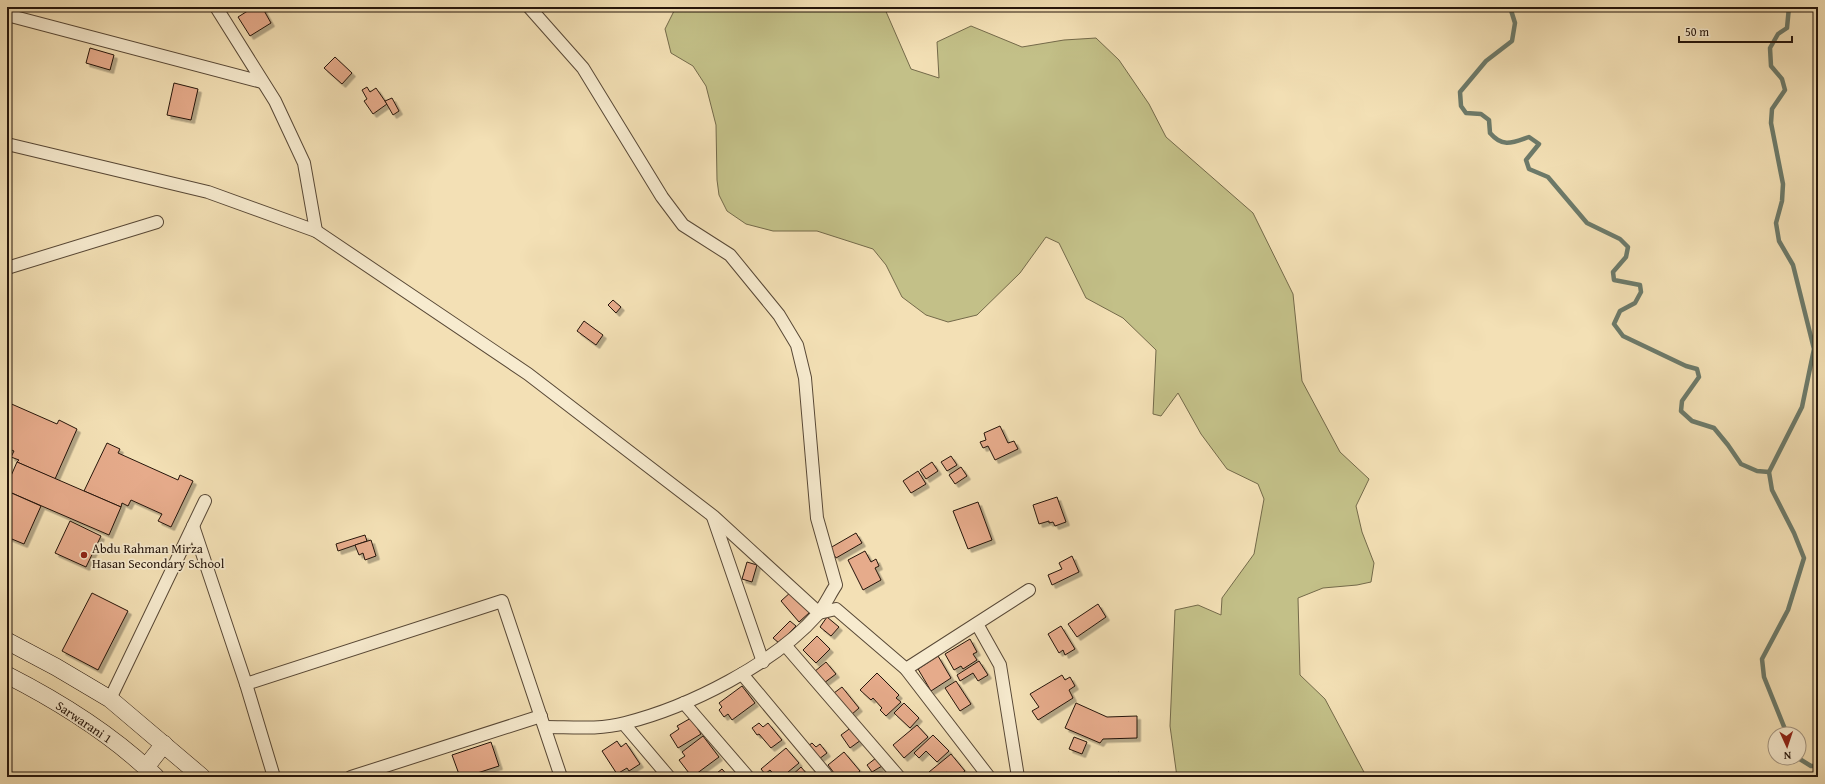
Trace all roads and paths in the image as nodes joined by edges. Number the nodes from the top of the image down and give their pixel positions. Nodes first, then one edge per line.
1 (216, 7) edge
2 (529, 7) edge
3 (7, 15) edge
4 (262, 82) junction
5 (7, 144) edge
6 (157, 222) dead end
7 (316, 231) junction
8 (7, 268) edge
9 (205, 501) dead end
10 (713, 516) junction
11 (193, 526) junction
12 (1029, 590) dead end
13 (819, 613) junction
14 (977, 624) junction
15 (7, 641) edge
16 (785, 645) junction
17 (763, 662) junction
18 (906, 669) junction
19 (742, 674) junction
20 (7, 675) edge
21 (246, 684) junction
22 (110, 699) junction
23 (684, 703) junction
24 (541, 716) junction
25 (624, 724) junction
26 (546, 727) junction
27 (164, 744) junction
28 (151, 772) edge
29 (202, 777) edge
30 (274, 777) edge
31 (351, 777) edge
32 (561, 777) edge
33 (669, 777) edge
34 (748, 777) edge
35 (828, 777) edge
36 (899, 777) edge
37 (989, 777) edge
38 (1018, 777) edge

1 - 4 street
2 - 13 street
3 - 4 street
4 - 7 street
5 - 7 street
6 - 8 street
7 - 10 street
9 - 11 street
10 - 13 street
10 - 17 street
11 - 21 street
11 - 22 street
12 - 14 street
13 - 16 street
13 - 18 street
14 - 18 street
14 - 38 street
15 - 22 main road
16 - 17 street
16 - 36 street
17 - 19 street
18 - 37 street
19 - 23 street
19 - 35 street
20 - 28 main road, Sarwarani 1
21 - 24 street
21 - 30 street
22 - 27 main road
23 - 25 street
23 - 34 street
24 - 26 street
24 - 31 street
25 - 26 street
25 - 33 street
26 - 32 street
27 - 28 main road
27 - 29 main road

